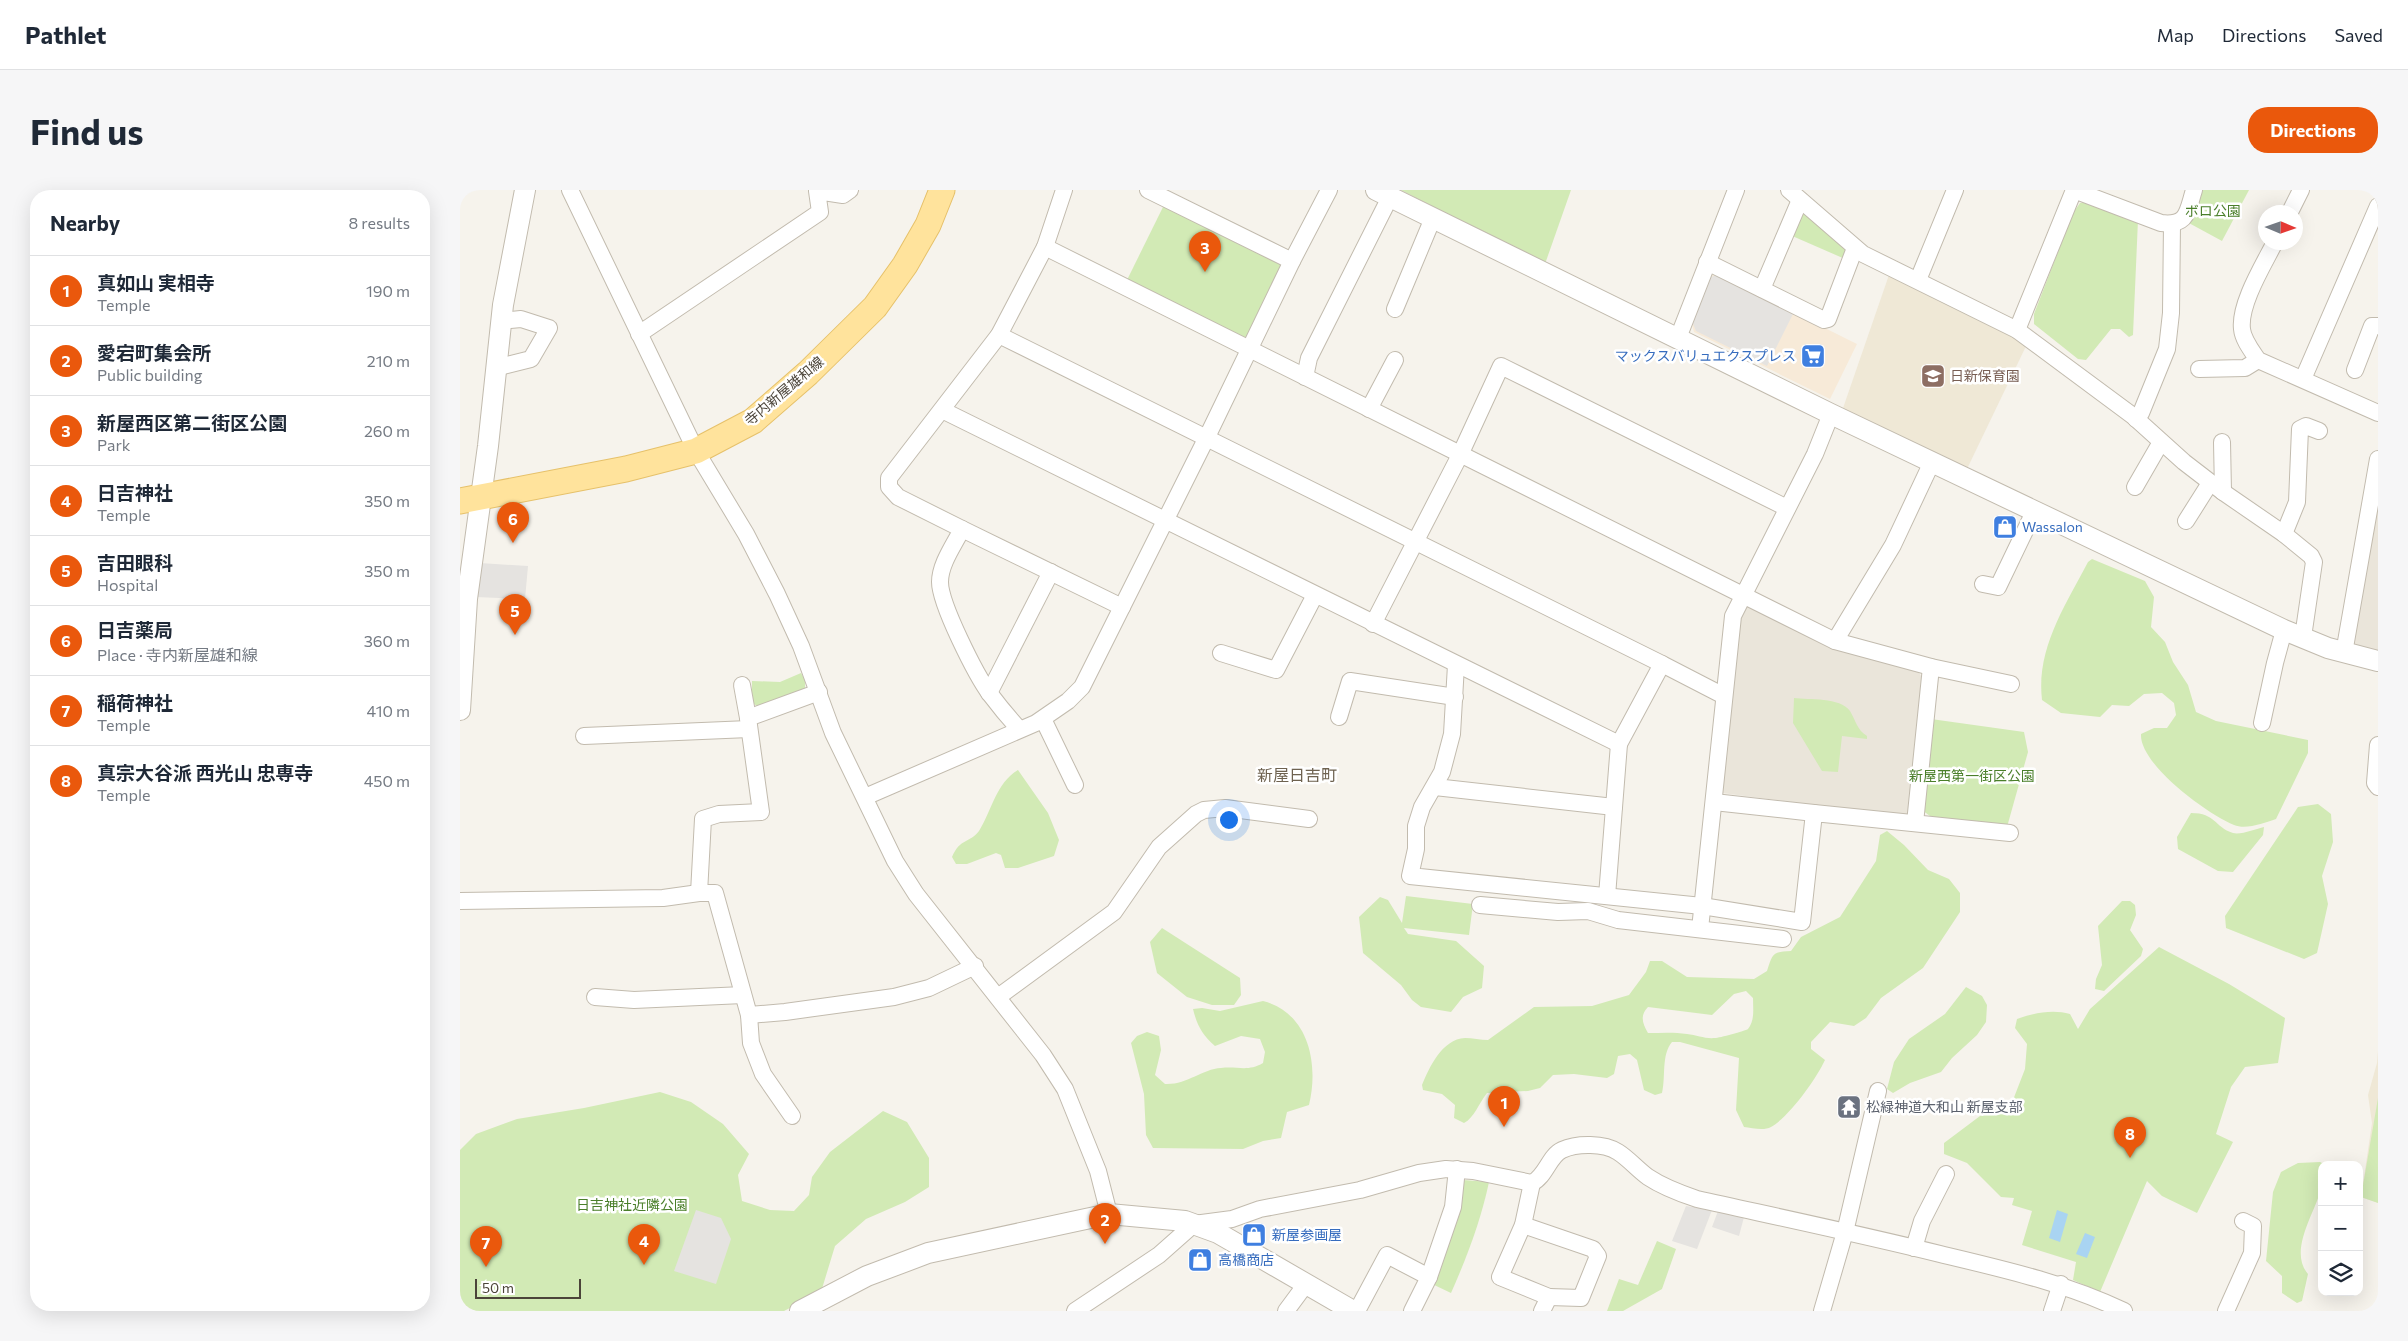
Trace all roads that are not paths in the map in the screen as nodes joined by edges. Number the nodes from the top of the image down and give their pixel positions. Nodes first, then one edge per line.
1 (525, 190) edge
2 (570, 190) edge
3 (850, 190) edge
4 (942, 190) edge
5 (1064, 190) edge
6 (1148, 190) edge
7 (1330, 190) edge
8 (1736, 190) edge
9 (1955, 190) edge
10 (2074, 190) edge
11 (2194, 190) edge
12 (2301, 190) edge
13 (1383, 193) edge
14 (1795, 195) edge
15 (2294, 205) edge
16 (2378, 206) edge
17 (1433, 218) junction
18 (2172, 224) junction
19 (1045, 247) junction
20 (1855, 248) junction
21 (2271, 250) edge
22 (1292, 261) junction
23 (1706, 262) junction
24 (1918, 280) junction
25 (1762, 289) junction
26 (1395, 309) dead end
27 (501, 321) junction
28 (2378, 326) edge
29 (2017, 330) junction
30 (639, 334) junction
31 (999, 335) junction
32 (1678, 338) junction
33 (1250, 349) junction
34 (1395, 360) dead end
35 (2258, 360) junction
36 (495, 368) junction
37 (2199, 370) dead end
38 (2355, 370) dead end
39 (1305, 377) junction
40 (2304, 379) junction
41 (1370, 409) junction
42 (942, 410) junction
43 (2378, 413) edge
44 (1831, 414) junction
45 (2136, 419) junction
46 (2319, 431) dead end
47 (1208, 437) junction
48 (2161, 442) junction
49 (2222, 442) dead end
50 (696, 451) junction
51 (1460, 455) junction
52 (2378, 459) edge
53 (1932, 462) junction
54 (2135, 487) dead end
55 (2216, 488) junction
56 (470, 500) edge
57 (1787, 508) junction
58 (2034, 512) junction
59 (1165, 520) junction
60 (2186, 521) dead end
61 (962, 529) junction
62 (2284, 534) junction
63 (1414, 542) junction
64 (1051, 572) junction
65 (1983, 584) dead end
66 (1743, 594) junction
67 (1314, 595) junction
68 (1122, 607) junction
69 (1373, 624) junction
70 (2284, 630) junction
71 (2303, 637) junction
72 (1835, 641) junction
73 (1220, 653) dead end
74 (2344, 654) junction
75 (2378, 661) edge
76 (1662, 664) junction
77 (1456, 665) junction
78 (1931, 667) junction
79 (742, 684) dead end
80 (2011, 684) dead end
81 (819, 692) junction
82 (989, 693) junction
83 (1724, 696) junction
84 (1455, 697) junction
85 (460, 710) edge
86 (1339, 717) dead end
87 (1043, 719) junction
88 (2262, 723) dead end
89 (749, 724) junction
90 (1019, 729) junction
91 (584, 736) dead end
92 (1619, 744) junction
93 (2378, 745) edge
94 (1075, 785) dead end
95 (1435, 787) junction
96 (2378, 787) edge
97 (865, 797) junction
98 (1714, 802) junction
99 (1614, 807) junction
100 (1814, 813) junction
101 (1309, 819) dead end
102 (1915, 823) junction
103 (2010, 833) dead end
104 (699, 893) junction
105 (1607, 896) junction
106 (460, 901) edge
107 (1480, 905) dead end
108 (1702, 906) junction
109 (1700, 930) junction
110 (1783, 939) dead end
111 (975, 966) junction
112 (743, 995) junction
113 (998, 996) junction
114 (595, 997) dead end
115 (749, 1015) junction
116 (1878, 1091) dead end
117 (792, 1116) dead end
118 (1457, 1170) junction
119 (1946, 1174) dead end
120 (1532, 1183) junction
121 (1109, 1214) junction
122 (2243, 1221) dead end
123 (1194, 1224) junction
124 (1523, 1225) junction
125 (1845, 1232) junction
126 (1914, 1248) junction
127 (1428, 1277) junction
128 (1306, 1284) junction
129 (2061, 1284) junction
130 (1545, 1304) edge
131 (800, 1311) edge
132 (1075, 1311) edge
133 (1286, 1311) edge
134 (1353, 1311) edge
135 (1357, 1311) edge
136 (1412, 1311) edge
137 (1822, 1311) edge
138 (2052, 1311) edge
139 (2124, 1311) edge
140 (2226, 1311) edge

1 - 27 street
2 - 30 street
3 - 30 street
4 - 50 main road, 寺内新屋雄和線
5 - 19 street
6 - 22 street
7 - 22 street
8 - 23 street
9 - 24 street
10 - 18 street
10 - 29 street
11 - 18 street
12 - 15 street
13 - 17 street
13 - 39 street
14 - 20 street
14 - 25 street
16 - 40 street
17 - 26 street
17 - 32 street
18 - 45 street
19 - 31 street
19 - 33 street
20 - 24 street
20 - 25 street
21 - 35 street
22 - 33 street
23 - 25 street
23 - 32 street
24 - 29 street
27 - 36 street
27 - 36 street
28 - 38 street
29 - 45 street
30 - 50 street
31 - 42 street
31 - 47 street
32 - 44 street
33 - 39 street
33 - 47 street
34 - 41 street
35 - 37 street
35 - 40 street
36 - 56 street
39 - 41 street
40 - 43 street
41 - 51 street
42 - 59 street
42 - 61 street
44 - 53 street
44 - 57 street
45 - 48 street
46 - 62 street
47 - 59 street
47 - 63 street
48 - 54 street
48 - 55 street
49 - 55 street
50 - 56 main road, 寺内新屋雄和線
50 - 81 street
51 - 57 street
51 - 63 street
51 - 66 street
52 - 74 street
53 - 58 street
53 - 72 street
55 - 60 street
55 - 62 street
56 - 85 street
57 - 66 street
58 - 65 street
58 - 70 street
59 - 67 street
59 - 68 street
61 - 64 street
61 - 82 street
62 - 71 street
63 - 69 street
63 - 76 street
64 - 68 street
64 - 82 street
66 - 72 street
66 - 83 street
67 - 69 street
67 - 73 street
68 - 87 street
69 - 77 street
70 - 71 street
70 - 88 street
71 - 74 street
72 - 78 street
74 - 75 street
76 - 83 street
76 - 92 street
77 - 84 street
77 - 92 street
78 - 80 street
78 - 102 street
79 - 89 street
81 - 89 street
81 - 97 street
82 - 90 street
83 - 98 street
84 - 86 street
84 - 95 street
87 - 90 street
87 - 94 street
89 - 91 street
89 - 104 street
90 - 97 street
92 - 99 street
93 - 96 street
95 - 99 street
95 - 105 street
97 - 111 street
98 - 100 street
98 - 108 street
99 - 105 street
100 - 102 street
100 - 108 street
101 - 113 street
102 - 103 street
104 - 106 street
104 - 112 street
105 - 108 street
107 - 109 street
108 - 109 street
109 - 110 street
111 - 113 street
111 - 115 street
112 - 114 street
112 - 115 street
113 - 121 street
115 - 117 street
116 - 125 street
118 - 120 street
118 - 123 street
118 - 127 street
119 - 126 street
120 - 124 street
120 - 125 street
121 - 123 street
121 - 131 street
122 - 140 street
123 - 128 street
123 - 132 street
124 - 130 street
124 - 130 street
125 - 126 street
125 - 137 street
126 - 129 street
127 - 135 street
127 - 136 street
128 - 133 street
128 - 134 street
129 - 138 street
129 - 139 street

